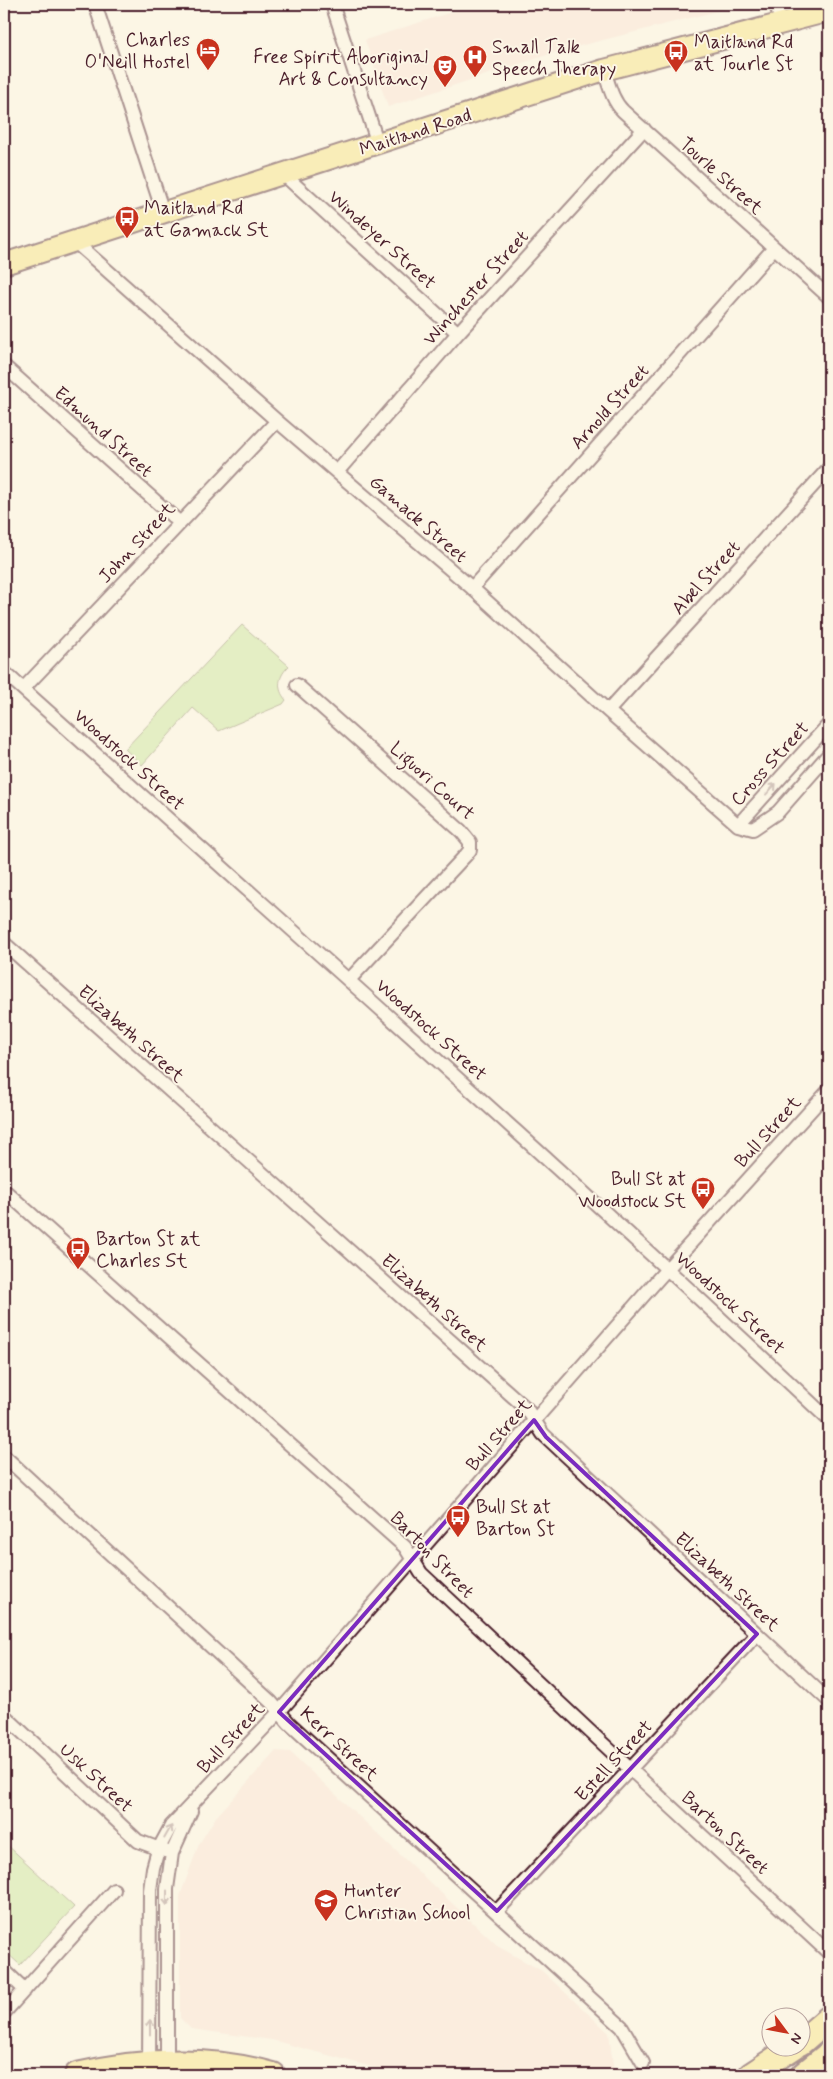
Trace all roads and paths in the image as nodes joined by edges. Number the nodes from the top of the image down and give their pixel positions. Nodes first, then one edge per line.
1 (95, 4) edge
2 (332, 4) edge
3 (829, 11) edge
4 (779, 13) edge
5 (604, 70) junction
6 (644, 129) junction
7 (378, 144) junction
8 (282, 173) junction
9 (163, 212) junction
10 (74, 241) junction
11 (774, 248) junction
12 (4, 264) edge
13 (829, 297) edge
14 (458, 333) junction
15 (4, 366) edge
16 (277, 421) junction
17 (829, 468) edge
18 (337, 472) junction
19 (180, 523) junction
20 (472, 588) junction
21 (4, 672) edge
22 (297, 685) dead end
23 (24, 689) junction
24 (608, 711) junction
25 (829, 724) edge
26 (829, 754) edge
27 (738, 825) junction
28 (4, 944) edge
29 (349, 980) junction
30 (829, 1090) edge
31 (4, 1190) edge
32 (668, 1268) junction
33 (534, 1420) junction
34 (829, 1420) edge
35 (4, 1456) edge
36 (413, 1560) junction
37 (757, 1634) junction
38 (829, 1701) edge
39 (280, 1712) junction
40 (4, 1716) edge
41 (630, 1769) junction
42 (195, 1802) junction
43 (158, 1850) junction
44 (172, 1852) junction
45 (114, 1890) dead end
46 (497, 1911) junction
47 (828, 1952) edge
48 (4, 1970) edge
49 (25, 1990) junction
50 (4, 2013) edge
51 (829, 2018) edge
52 (810, 2034) edge
53 (829, 2054) edge
54 (780, 2056) edge
55 (643, 2062) dead end
56 (158, 2069) edge
57 (77, 2075) edge
58 (274, 2075) edge
59 (751, 2075) edge
60 (803, 2075) edge

1 - 9 street
2 - 7 street
3 - 4 main road, Maitland Road
4 - 5 main road, Maitland Road
5 - 6 street, Tourle Street
5 - 7 main road, Maitland Road
6 - 11 street, Tourle Street
6 - 14 street, Winchester Street
7 - 8 main road, Maitland Road
8 - 9 main road, Maitland Road
8 - 14 street, Windeyer Street
9 - 10 main road, Maitland Road
10 - 12 main road, Maitland Road
10 - 16 street, Gamack Street
11 - 13 street, Tourle Street
11 - 20 street, Arnold Street
14 - 18 street, Winchester Street
15 - 19 street, Edmund Street
16 - 18 street, Gamack Street
16 - 19 street, John Street
17 - 24 street, Abel Street
18 - 20 street, Gamack Street
19 - 23 street, John Street
20 - 24 street, Gamack Street
21 - 23 street, Woodstock Street
22 - 29 street, Liguori Court
23 - 29 street, Woodstock Street
24 - 27 street, Gamack Street
27 -> 25 street, Cross Street
26 - 27 street, Cross Street
28 - 33 street, Elizabeth Street
29 - 32 street, Woodstock Street
30 - 32 street, Bull Street
31 - 36 street, Barton Street
32 - 33 street, Bull Street
32 - 34 street, Woodstock Street
33 - 36 street, Bull Street
33 - 37 street, Elizabeth Street
35 - 39 street, Kerr Street
36 - 39 street, Bull Street
36 - 41 street, Barton Street
37 - 38 street, Elizabeth Street
37 - 41 street, Estell Street
39 - 42 street, Bull Street
39 - 46 street, Kerr Street
40 - 43 street, Usk Street
41 - 46 street, Estell Street
41 - 47 street, Barton Street
43 -> 42 street, Bull Street
42 - 44 street, Bull Street
43 - 44 street, Usk Street
56 -> 43 street, Bull Street
44 -> 56 street, Bull Street
45 - 49 street
46 - 55 street, Kerr Street
48 - 49 street
49 - 50 street
51 - 52 highway
53 - 60 highway
54 - 59 highway
56 - 57 highway
56 - 58 highway

